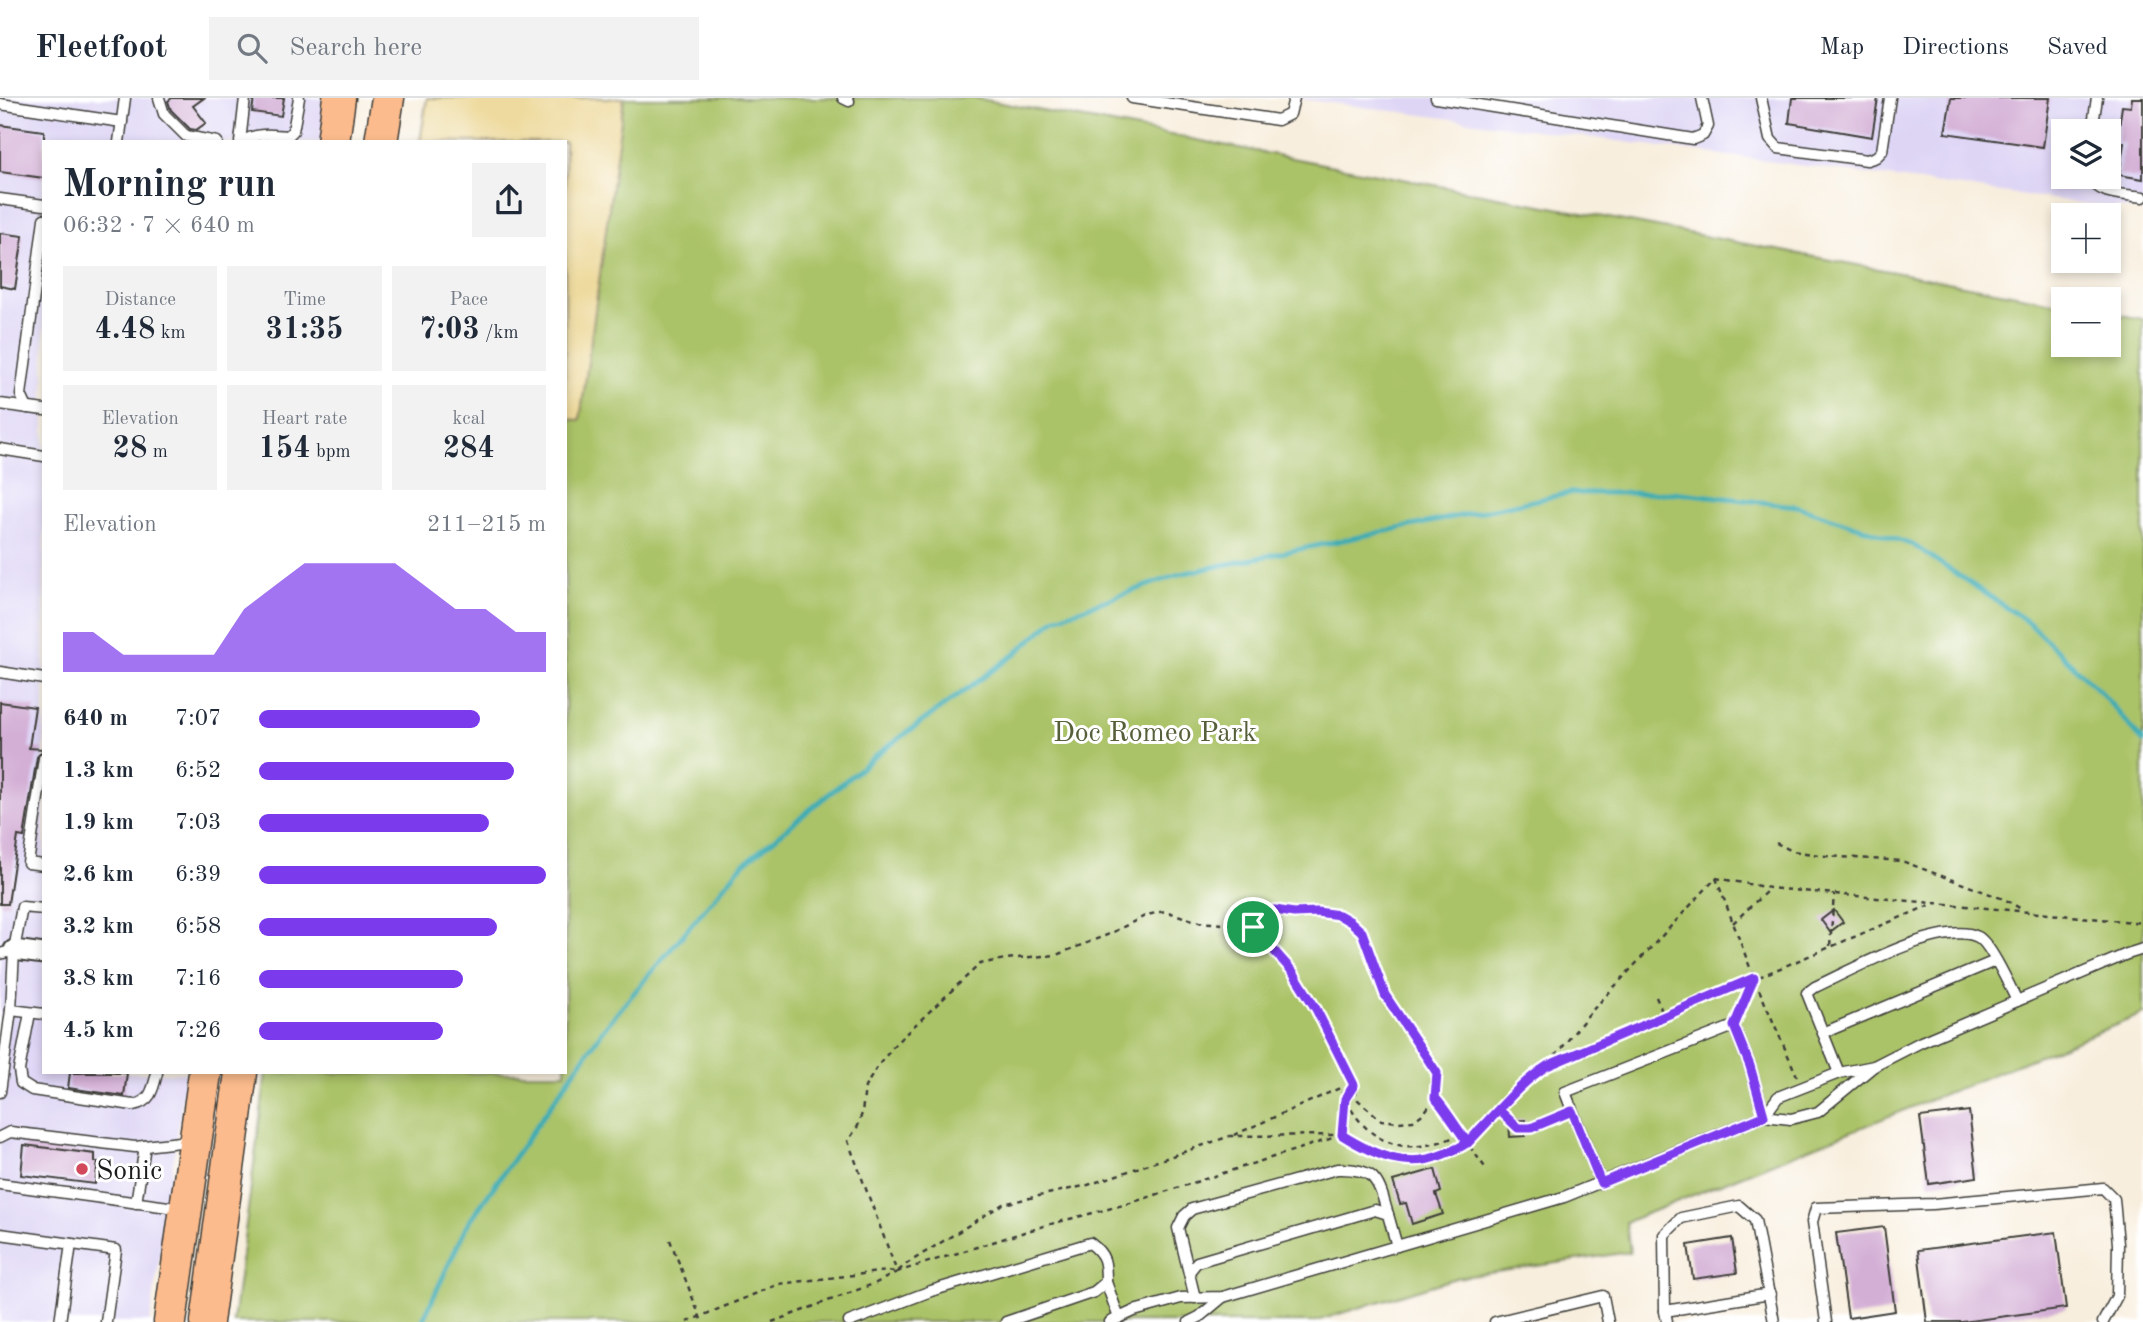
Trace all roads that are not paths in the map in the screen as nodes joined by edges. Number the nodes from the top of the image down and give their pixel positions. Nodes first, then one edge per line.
1 (45, 98) edge
2 (125, 98) edge
3 (159, 98) edge
4 (246, 98) edge
5 (299, 98) edge
6 (339, 98) edge
7 (388, 98) edge
8 (1132, 98) edge
9 (1294, 98) edge
10 (1436, 98) edge
11 (1702, 98) edge
12 (1761, 98) edge
13 (1890, 98) edge
14 (2097, 98) edge
15 (0, 104) edge
16 (44, 110) junction
17 (2094, 119) edge
18 (122, 122) junction
19 (118, 140) edge
20 (207, 140) edge
21 (241, 140) edge
22 (244, 140) edge
23 (333, 140) edge
24 (381, 140) edge
25 (2099, 189) edge
26 (2143, 197) edge
27 (0, 199) edge
28 (42, 205) edge
29 (42, 234) edge
30 (0, 404) edge
31 (27, 408) junction
32 (42, 410) edge
33 (0, 449) edge
34 (42, 456) edge
35 (0, 672) edge
36 (42, 679) edge
37 (42, 772) edge
38 (42, 865) edge
39 (42, 909) edge
40 (2143, 949) edge
41 (7, 952) edge
42 (42, 954) edge
43 (1995, 961) junction
44 (2017, 1001) junction
45 (11, 1010) junction
46 (30, 1013) junction
47 (42, 1014) edge
48 (1823, 1033) junction
49 (1874, 1066) junction
50 (1839, 1073) junction
51 (157, 1074) edge
52 (205, 1074) edge
53 (241, 1074) edge
54 (0, 1092) edge
55 (1764, 1116) junction
56 (0, 1124) edge
57 (5, 1134) edge
58 (195, 1141) junction
59 (145, 1146) junction
60 (1601, 1183) junction
61 (0, 1184) edge
62 (136, 1203) junction
63 (185, 1210) junction
64 (1388, 1214) junction
65 (0, 1234) edge
66 (71, 1244) junction
67 (1397, 1246) junction
68 (1189, 1272) junction
69 (1106, 1282) junction
70 (1770, 1294) junction
71 (1223, 1297) junction
72 (1195, 1298) junction
73 (1666, 1317) edge
74 (1114, 1320) edge
75 (60, 1322) edge
76 (106, 1322) edge
77 (170, 1322) edge
78 (207, 1322) edge
79 (849, 1322) edge
80 (1006, 1322) edge
81 (1189, 1322) edge
82 (1495, 1322) edge
83 (1608, 1322) edge
84 (1774, 1322) edge
85 (1826, 1322) edge
86 (2103, 1322) edge

1 - 16 lane
2 - 18 lane
3 - 20 lane
4 - 21 lane
5 - 22 lane
6 - 23 main road
7 - 24 main road
8 - 9 lane
10 - 11 lane
12 - 13 lane
14 - 17 lane
15 - 16 lane
16 - 18 lane
18 - 19 lane
25 - 26 lane
27 - 28 lane
29 - 31 lane
30 - 31 lane
31 - 32 lane
33 - 34 lane
35 - 36 lane
37 - 38 lane
39 - 41 lane
40 - 44 lane
41 - 42 street
41 - 45 lane
43 - 44 lane
43 - 48 lane
43 - 48 lane
44 - 49 lane
45 - 46 lane
45 - 54 lane
46 - 47 lane
46 - 51 lane
48 - 50 lane
49 - 50 lane
49 - 55 lane
50 - 55 lane
52 - 58 main road
53 - 78 main road
55 - 60 lane
55 - 60 lane
56 - 57 lane
57 - 59 lane
58 - 59 lane
58 - 63 main road
59 - 62 lane
60 - 67 lane
61 - 62 lane
62 - 63 lane
63 - 77 main road
64 - 67 lane
64 - 68 lane
64 - 68 lane
65 - 66 lane
66 - 75 lane
66 - 76 lane
67 - 71 lane
68 - 72 lane
69 - 74 lane
69 - 79 lane
69 - 80 lane
70 - 73 lane
70 - 73 lane
70 - 84 lane
71 - 72 lane
71 - 81 lane
72 - 74 lane
82 - 83 lane
85 - 86 lane

